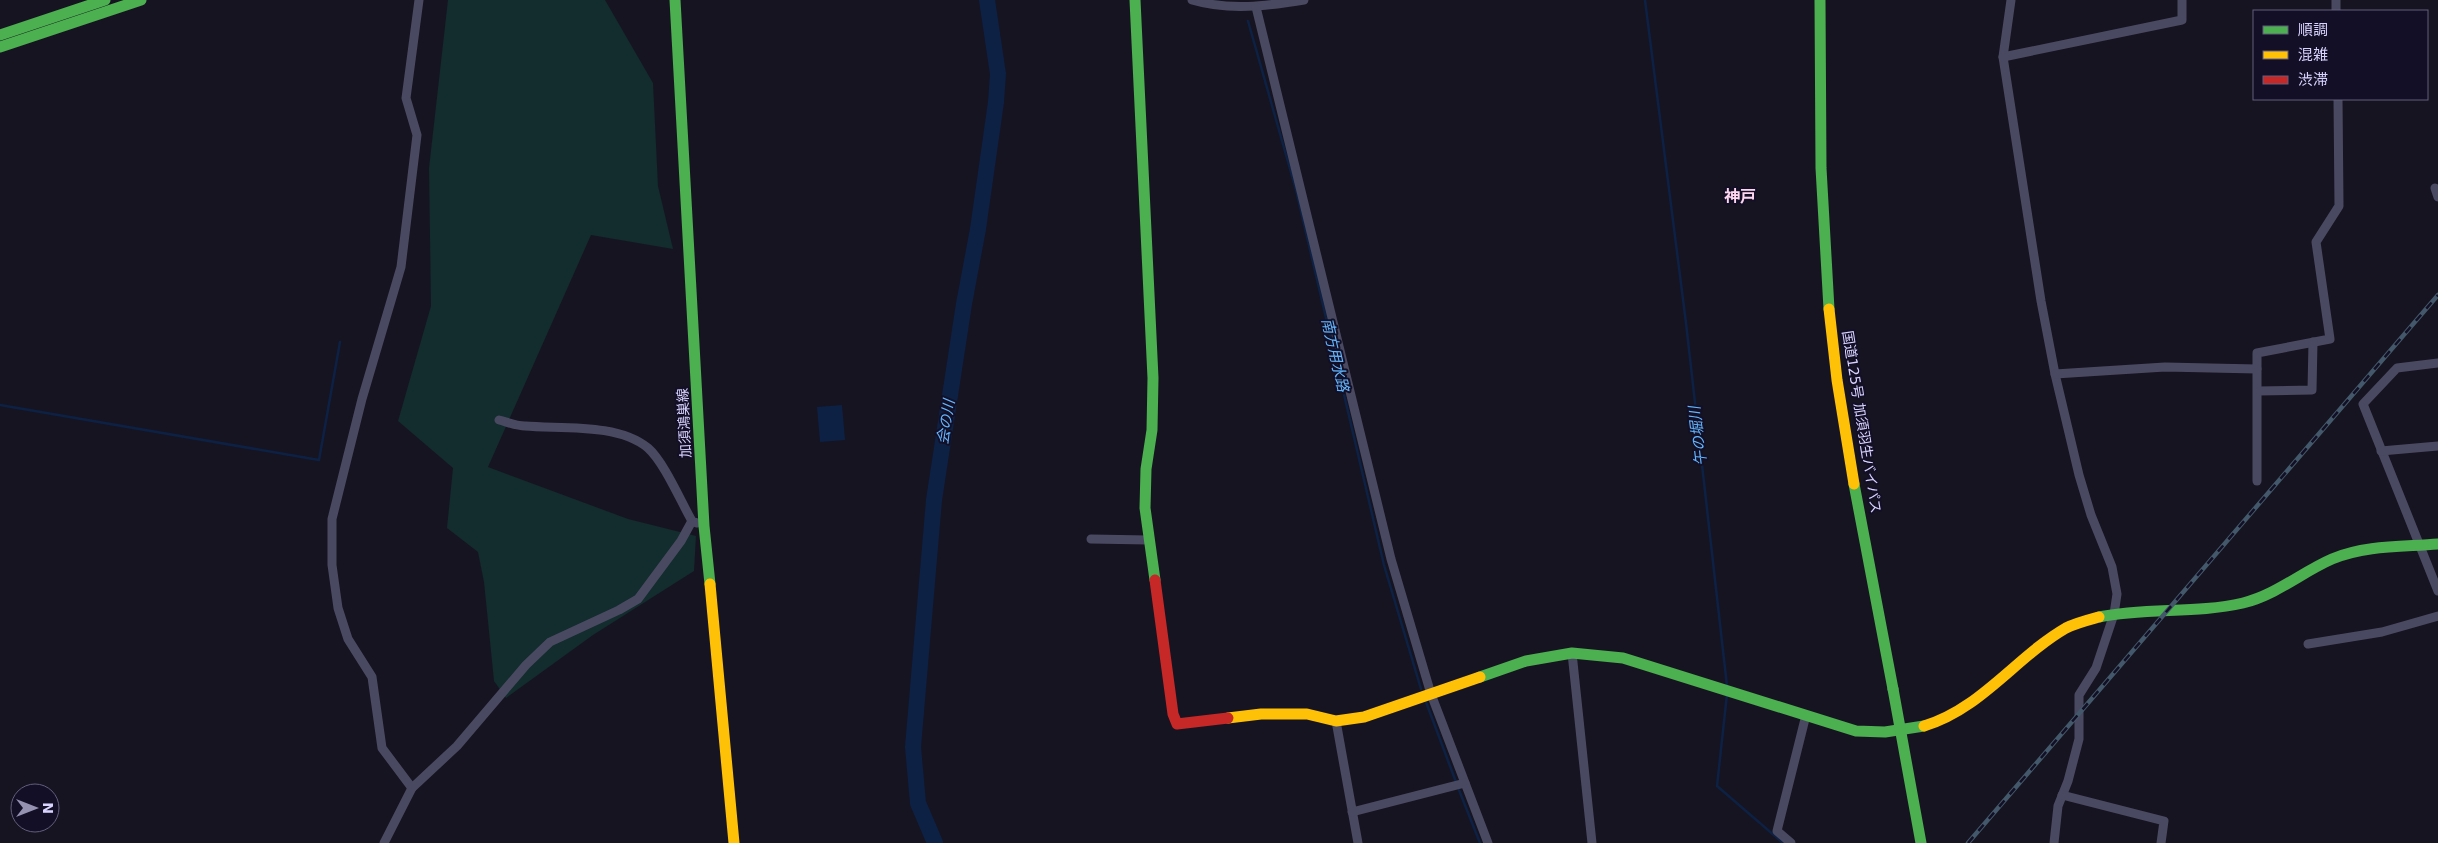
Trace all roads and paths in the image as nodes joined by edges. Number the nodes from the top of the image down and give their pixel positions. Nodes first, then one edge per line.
1 (105, 0) edge
2 (141, 0) edge
3 (419, 0) edge
4 (675, 0) edge
5 (1135, 0) edge
6 (1192, 0) edge
7 (1304, 0) edge
8 (1820, 0) edge
9 (2011, 0) edge
10 (2182, 0) edge
11 (1256, 7) junction
12 (0, 35) edge
13 (0, 47) edge
14 (2003, 57) junction
15 (2338, 100) edge
16 (2313, 342) junction
17 (2438, 363) edge
18 (2257, 369) junction
19 (2055, 374) junction
20 (2258, 391) junction
21 (499, 420) dead end
22 (2438, 446) edge
23 (2381, 451) junction
24 (2257, 481) dead end
25 (692, 521) junction
26 (704, 526) junction
27 (1091, 539) dead end
28 (1148, 540) junction
29 (2438, 544) edge
30 (2419, 545) junction
31 (2438, 590) edge
32 (2114, 614) junction
33 (2438, 616) edge
34 (2308, 644) dead end
35 (1572, 653) junction
36 (1431, 694) junction
37 (1806, 715) junction
38 (1336, 721) junction
39 (1465, 782) junction
40 (412, 788) junction
41 (2062, 795) junction
42 (1352, 812) junction
43 (384, 843) edge
44 (734, 843) edge
45 (1358, 843) edge
46 (1488, 843) edge
47 (1592, 843) edge
48 (1791, 843) edge
49 (1921, 843) edge
50 (2054, 843) edge
51 (2161, 843) edge

1 - 12 main road
2 - 13 main road
3 - 40 street
4 - 26 main road, 加須鴻巣線
5 - 28 main road
6 - 11 street
7 - 11 street
8 - 49 main road, 国道125号 加須羽生バイパス, bridge
9 - 14 street
10 - 14 street
11 - 36 street
14 - 19 street
15 - 16 street
16 - 18 street
16 - 20 street
17 - 23 street
18 - 19 street
18 - 20 street
19 - 32 street
20 - 24 street
21 - 25 street
22 - 23 street
23 - 30 street
25 - 26 street
25 - 40 street
26 - 44 main road, 加須鴻巣線
27 - 28 street
28 - 38 main road
29 - 30 main road
30 - 31 street
30 - 32 main road
32 - 37 main road
32 - 41 street
33 - 34 street
35 - 36 main road
35 - 37 main road
35 - 47 street
36 - 38 main road
36 - 39 street
37 - 48 street
38 - 42 street
39 - 42 street
39 - 46 street
40 - 43 street
41 - 50 street
41 - 51 street
42 - 45 street

